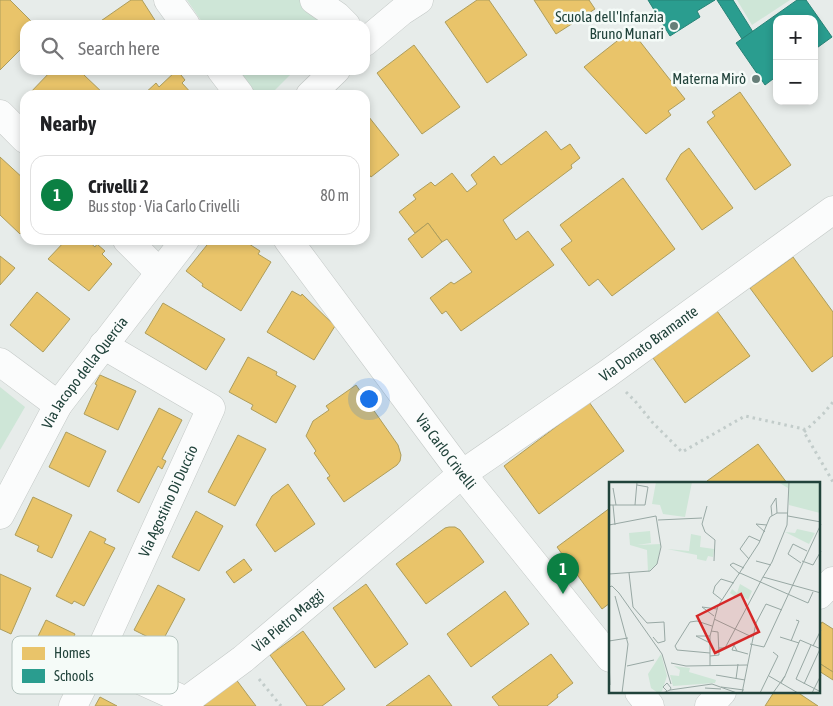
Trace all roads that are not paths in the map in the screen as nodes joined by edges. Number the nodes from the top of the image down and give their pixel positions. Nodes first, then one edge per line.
1 (168, 0) edge
2 (314, 0) edge
3 (419, 0) edge
4 (182, 20) edge
5 (341, 20) edge
6 (370, 38) edge
7 (225, 75) edge
8 (331, 75) edge
9 (236, 90) edge
10 (315, 90) edge
11 (0, 114) edge
12 (20, 134) edge
13 (833, 210) edge
14 (132, 245) edge
15 (180, 245) edge
16 (292, 245) edge
17 (159, 272) junction
18 (103, 345) junction
19 (0, 362) edge
20 (58, 404) junction
21 (462, 474) junction
22 (0, 515) edge
23 (833, 581) edge
24 (820, 594) edge
25 (107, 636) edge
26 (609, 657) edge
27 (79, 694) edge
28 (171, 694) edge
29 (641, 694) edge
30 (720, 694) edge
31 (73, 706) edge
32 (650, 706) edge
33 (708, 706) edge

1 - 4 street
2 - 5 street
3 - 6 street
7 - 9 street
8 - 10 street
11 - 12 street
13 - 21 street, Via Donato Bramante
14 - 17 street
15 - 17 street, Via Jacopo della Quercia
16 - 21 street, Via Carlo Crivelli
17 - 18 street, Via Jacopo della Quercia
18 - 20 street, Via Jacopo della Quercia
18 - 25 street, Via Agostino Di Duccio
19 - 20 street
20 - 22 street, Via Jacopo della Quercia
21 - 26 street, Via Carlo Crivelli
21 - 28 street, Via Pietro Maggi
23 - 24 street
27 - 31 street, Via Agostino Di Duccio
29 - 32 street
30 - 33 street

